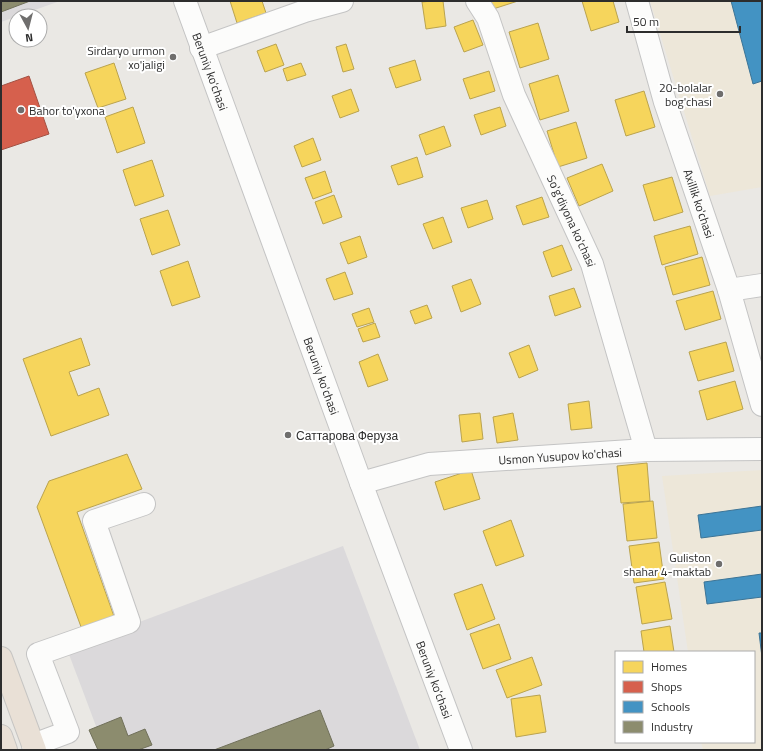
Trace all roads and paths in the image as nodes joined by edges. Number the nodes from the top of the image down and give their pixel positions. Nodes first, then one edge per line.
1 (185, 1) edge
2 (342, 1) edge
3 (477, 1) edge
4 (637, 1) edge
5 (201, 48) junction
6 (762, 285) edge
7 (729, 290) junction
8 (762, 405) edge
9 (762, 449) edge
10 (646, 450) junction
11 (361, 483) junction
12 (144, 504) dead end
13 (1, 658) edge
14 (1, 736) edge
15 (34, 747) edge
16 (6, 750) edge
17 (461, 750) edge

1 - 5 street, Beruniy ko'chasi
2 - 5 street
3 - 10 street, So'g'diyona ko'chasi
4 - 7 street, Axillik ko'chasi
5 - 11 street, Beruniy ko'chasi
6 - 7 street
7 - 8 street, Axillik ko'chasi
9 - 10 street, Usmon Yusupov ko'chasi
10 - 11 street, Usmon Yusupov ko'chasi
11 - 17 street, Beruniy ko'chasi
12 - 15 street
13 - 15 highway
14 - 16 highway

